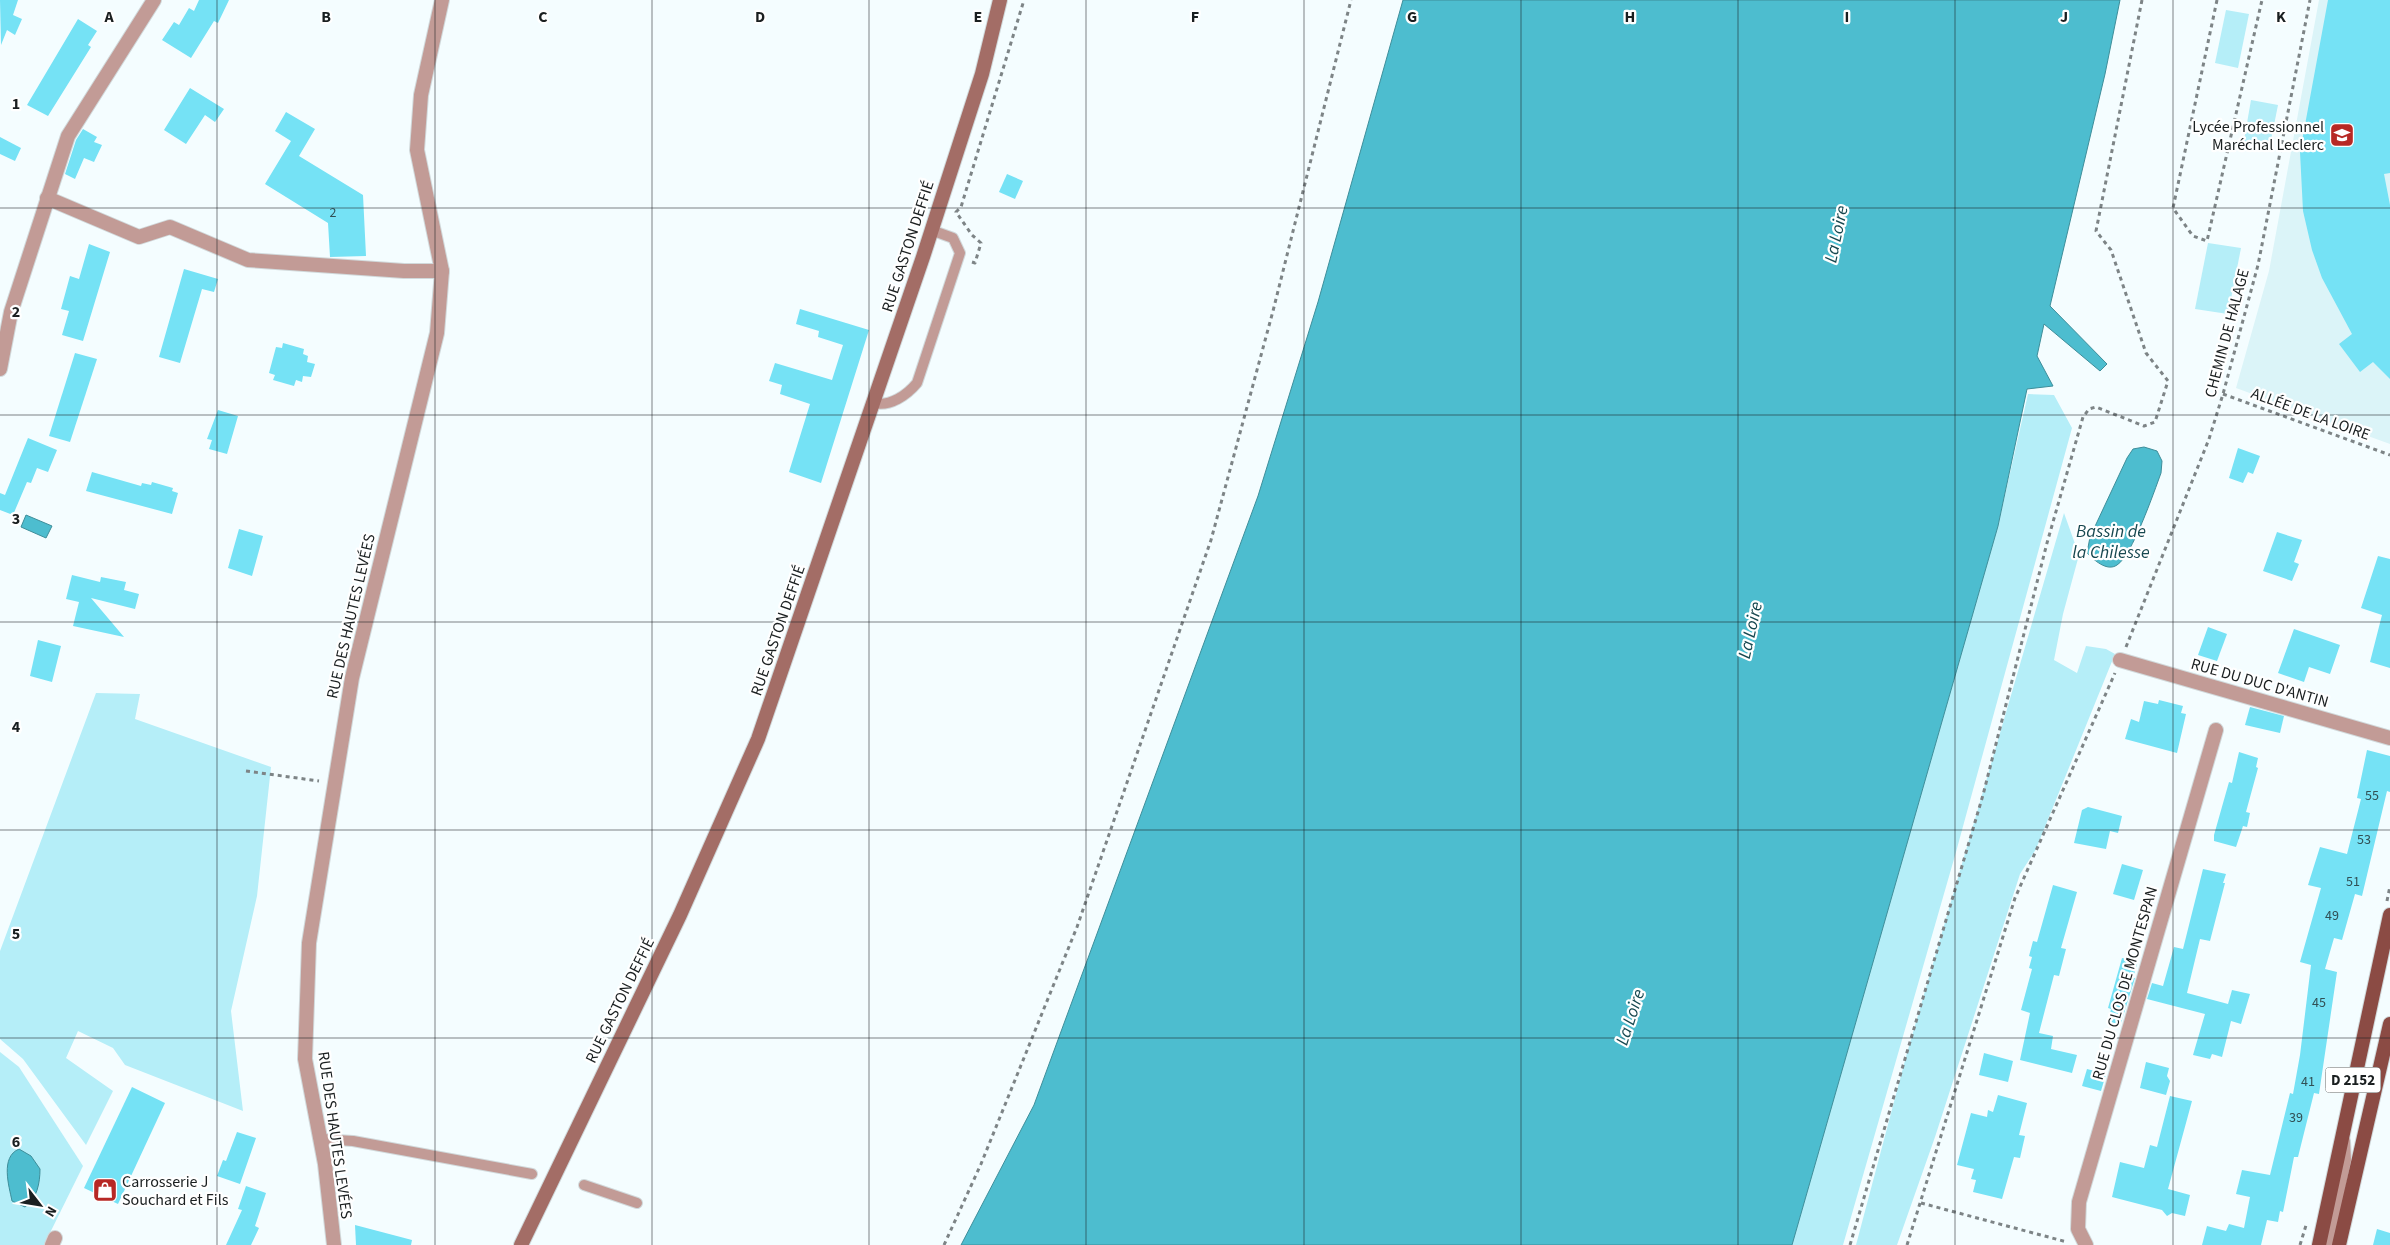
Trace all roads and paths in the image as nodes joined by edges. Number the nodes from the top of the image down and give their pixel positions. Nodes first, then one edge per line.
1 (154, 0) edge
2 (442, 0) edge
3 (1000, 0) edge
4 (1024, 0) edge
5 (1351, 0) edge
6 (2142, 0) edge
7 (2217, 0) edge
8 (2262, 0) edge
9 (2310, 0) edge
10 (47, 198) junction
11 (931, 230) junction
12 (966, 263) dead end
13 (442, 271) junction
14 (0, 369) edge
15 (2223, 394) junction
16 (874, 403) junction
17 (2390, 455) edge
18 (2120, 660) junction
19 (2216, 730) dead end
20 (2390, 738) edge
21 (246, 771) dead end
22 (335, 783) junction
23 (2390, 916) edge
24 (2390, 1024) edge
25 (2342, 1130) junction
26 (320, 1139) junction
27 (532, 1174) dead end
28 (584, 1185) dead end
29 (637, 1202) dead end
30 (1920, 1203) junction
31 (2069, 1242) dead end
32 (334, 1245) edge
33 (521, 1245) edge
34 (944, 1245) edge
35 (1850, 1245) edge
36 (1907, 1245) edge
37 (2086, 1245) edge
38 (2318, 1245) edge
39 (2327, 1245) edge
40 (2339, 1245) edge

1 - 10 street
2 - 13 street, RUE DES HAUTES LEVÉES
3 - 11 main road, RUE GASTON DEFFIÉ
4 - 12 path
5 - 34 path
6 - 35 path
7 - 8 path
9 - 15 path, CHEMIN DE HALAGE
10 - 13 street
10 - 14 street
11 - 16 main road, RUE GASTON DEFFIÉ
11 - 16 lane
13 - 22 street, RUE DES HAUTES LEVÉES
15 - 17 path, ALLÉE DE LA LOIRE
15 - 18 path, CHEMIN DE HALAGE
16 - 33 main road, RUE GASTON DEFFIÉ
18 - 20 street, RUE DU DUC D'ANTIN
18 - 30 path, CHEMIN DE HALAGE
19 - 37 street, RUE DU CLOS DE MONTESPAN
21 - 22 path
22 - 26 street, RUE DES HAUTES LEVÉES
23 - 25 main road, D 2152
24 - 40 main road, D 2152
25 - 38 main road, D 2152
25 - 39 street
26 - 27 lane
26 - 32 street, RUE DES HAUTES LEVÉES
28 - 29 lane
30 - 31 path
30 - 36 path, CHEMIN DE HALAGE

